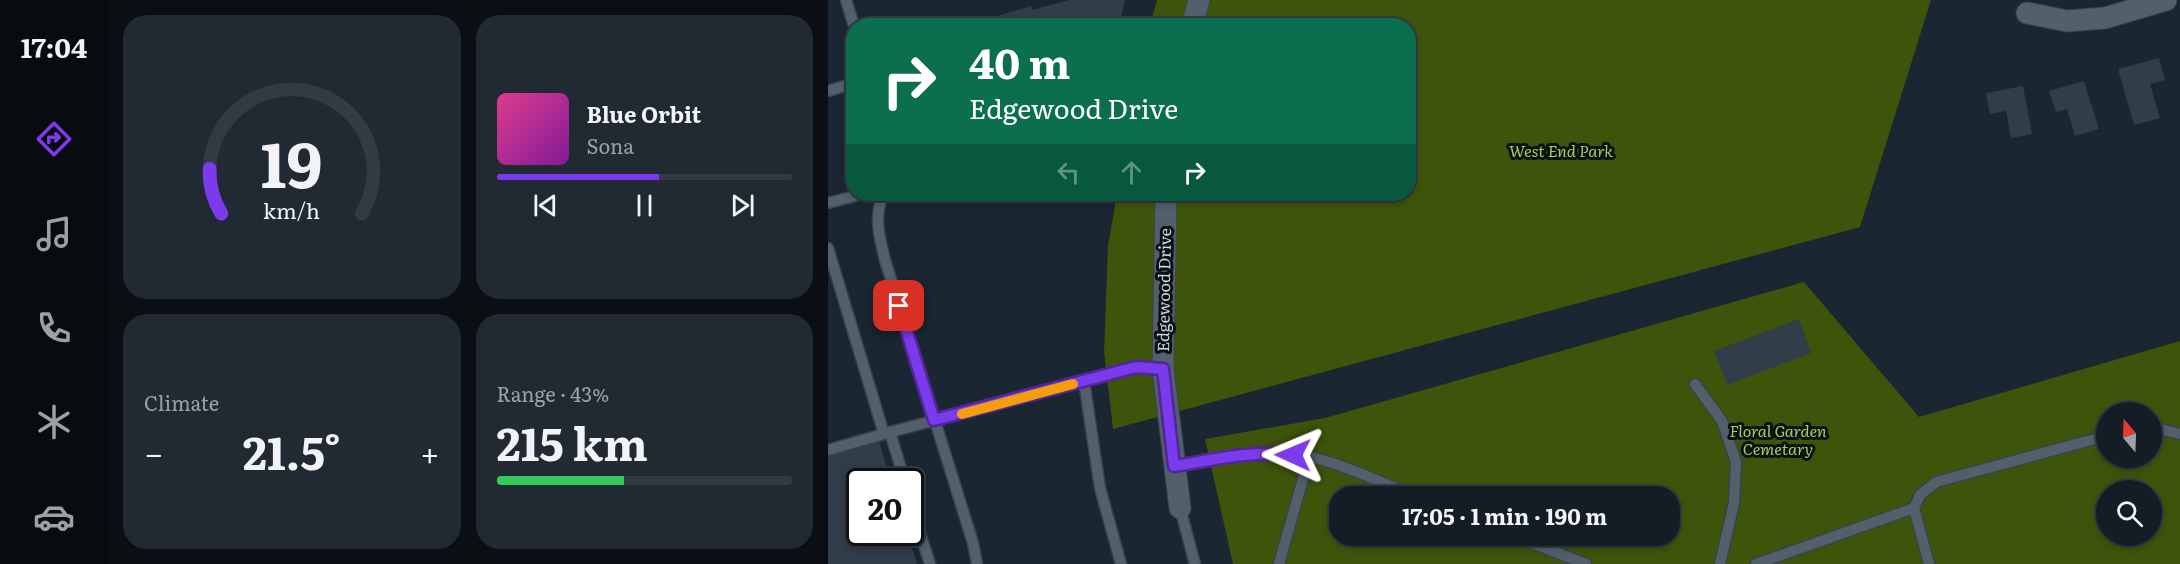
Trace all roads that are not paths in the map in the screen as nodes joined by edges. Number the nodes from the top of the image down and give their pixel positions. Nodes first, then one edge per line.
1 (846, 0) edge
2 (1199, 0) edge
3 (2166, 0) edge
4 (2027, 13) dead end
5 (852, 18) edge
6 (1194, 18) edge
7 (846, 85) edge
8 (828, 91) edge
9 (846, 198) edge
10 (880, 201) edge
11 (1166, 201) edge
12 (828, 203) edge
13 (828, 248) edge
14 (1163, 369) junction
15 (1084, 381) junction
16 (1695, 384) dead end
17 (934, 420) junction
18 (2162, 430) edge
19 (887, 433) junction
20 (2180, 434) edge
21 (2096, 439) edge
22 (828, 450) edge
23 (1309, 457) junction
24 (1174, 466) junction
25 (900, 468) edge
26 (1390, 486) edge
27 (1180, 508) joint
28 (1914, 508) junction
29 (924, 545) edge
30 (1540, 546) edge
31 (930, 564) edge
32 (977, 564) edge
33 (1121, 564) edge
34 (1196, 564) edge
35 (1279, 564) edge
36 (1586, 564) edge
37 (1720, 564) edge
38 (1756, 564) edge
39 (1929, 564) edge

1 - 5 lane
2 - 6 street
3 - 4 street
7 - 8 lane
9 - 12 lane
10 - 17 lane
11 - 14 street, Edgewood Drive
13 - 19 lane
14 - 15 lane
14 - 24 street, Edgewood Drive
15 - 17 lane
15 - 33 lane
16 - 37 lane
17 - 19 lane
17 - 32 lane
18 - 20 lane
19 - 22 lane
19 - 25 lane
21 - 28 lane
23 - 24 lane
23 - 26 lane
23 - 35 lane
24 - 27 street, Edgewood Drive
27 - 34 lane, Edgewood Drive
28 - 38 lane
28 - 39 lane
29 - 31 lane
30 - 36 lane

